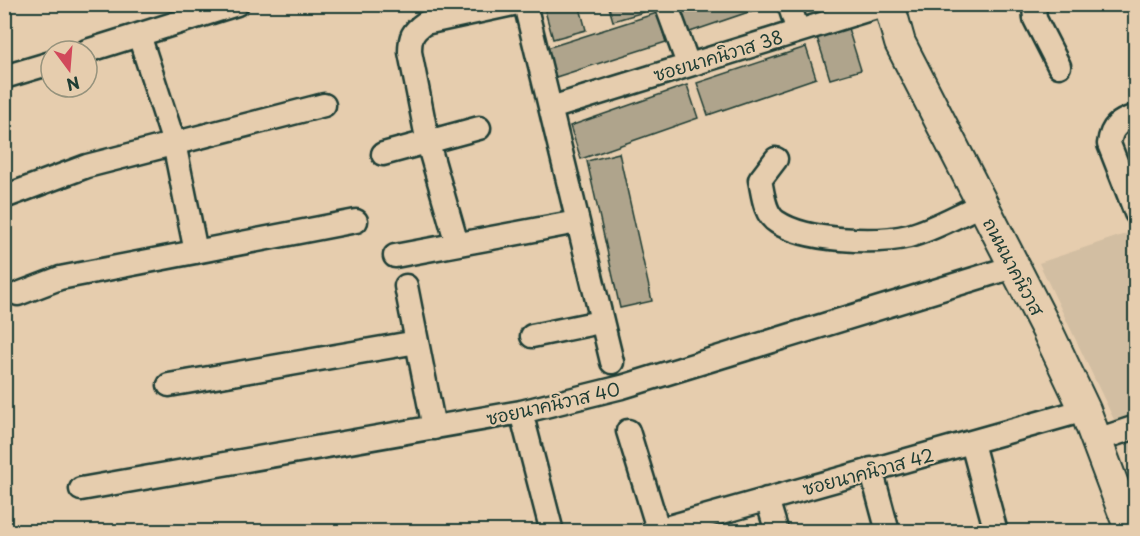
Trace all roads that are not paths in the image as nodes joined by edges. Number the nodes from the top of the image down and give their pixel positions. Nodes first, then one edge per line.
1 (237, 4) edge
2 (513, 4) edge
3 (525, 4) edge
4 (666, 4) edge
5 (789, 4) edge
6 (888, 4) edge
7 (1037, 4) edge
8 (798, 31) junction
9 (139, 35) junction
10 (99, 47) edge
11 (688, 64) junction
12 (1059, 66) dead end
13 (39, 67) edge
14 (4, 77) edge
15 (324, 105) dead end
16 (551, 108) junction
17 (1136, 116) edge
18 (479, 128) dead end
19 (174, 143) junction
20 (428, 143) junction
21 (382, 154) dead end
22 (776, 159) dead end
23 (4, 197) edge
24 (981, 205) junction
25 (1136, 213) edge
26 (356, 221) dead end
27 (577, 222) junction
28 (457, 244) junction
29 (196, 252) junction
30 (395, 256) dead end
31 (1013, 267) junction
32 (406, 286) dead end
33 (18, 294) dead end
34 (600, 322) junction
35 (532, 336) dead end
36 (417, 342) junction
37 (612, 362) dead end
38 (169, 385) dead end
39 (1085, 410) junction
40 (521, 412) junction
41 (1136, 427) edge
42 (434, 428) junction
43 (628, 431) dead end
44 (1097, 440) junction
45 (972, 443) junction
46 (871, 469) junction
47 (81, 489) dead end
48 (767, 499) junction
49 (552, 531) edge
50 (656, 531) edge
51 (777, 531) edge
52 (888, 531) edge
53 (996, 531) edge
54 (1131, 531) edge

1 - 9 street
2 - 20 street
3 - 16 street
4 - 11 street
5 - 8 street
6 - 8 street, ซอยนาคนิวาส 38
6 - 24 main road, ถนนนาคนิวาส
7 - 12 street
8 - 11 street, ซอยนาคนิวาส 38
9 - 10 street
9 - 19 street
11 - 16 street, ซอยนาคนิวาส 38
13 - 14 street
15 - 19 street
16 - 27 street
17 - 25 street
18 - 20 street
19 - 23 street
19 - 29 street
20 - 21 street
20 - 28 street
22 - 24 street
24 - 31 main road, ถนนนาคนิวาส
26 - 29 street
27 - 28 street
27 - 34 street
28 - 30 street
29 - 33 street
31 - 39 main road, ถนนนาคนิวาส
31 - 40 street, ซอยนาคนิวาส 40
32 - 36 street
34 - 35 street
34 - 37 street
36 - 38 street
36 - 42 street
39 - 44 main road, ถนนนาคนิวาส
39 - 45 street, ซอยนาคนิวาส 42
40 - 42 street, ซอยนาคนิวาส 40
40 - 49 street
41 - 44 street
42 - 47 street, ซอยนาคนิวาส 40
43 - 50 street
44 - 54 main road, ถนนนาคนิวาส
45 - 46 street, ซอยนาคนิวาส 42
45 - 53 street
46 - 48 street, ซอยนาคนิวาส 42
46 - 52 street
48 - 50 street, ซอยนาคนิวาส 42
48 - 51 street

